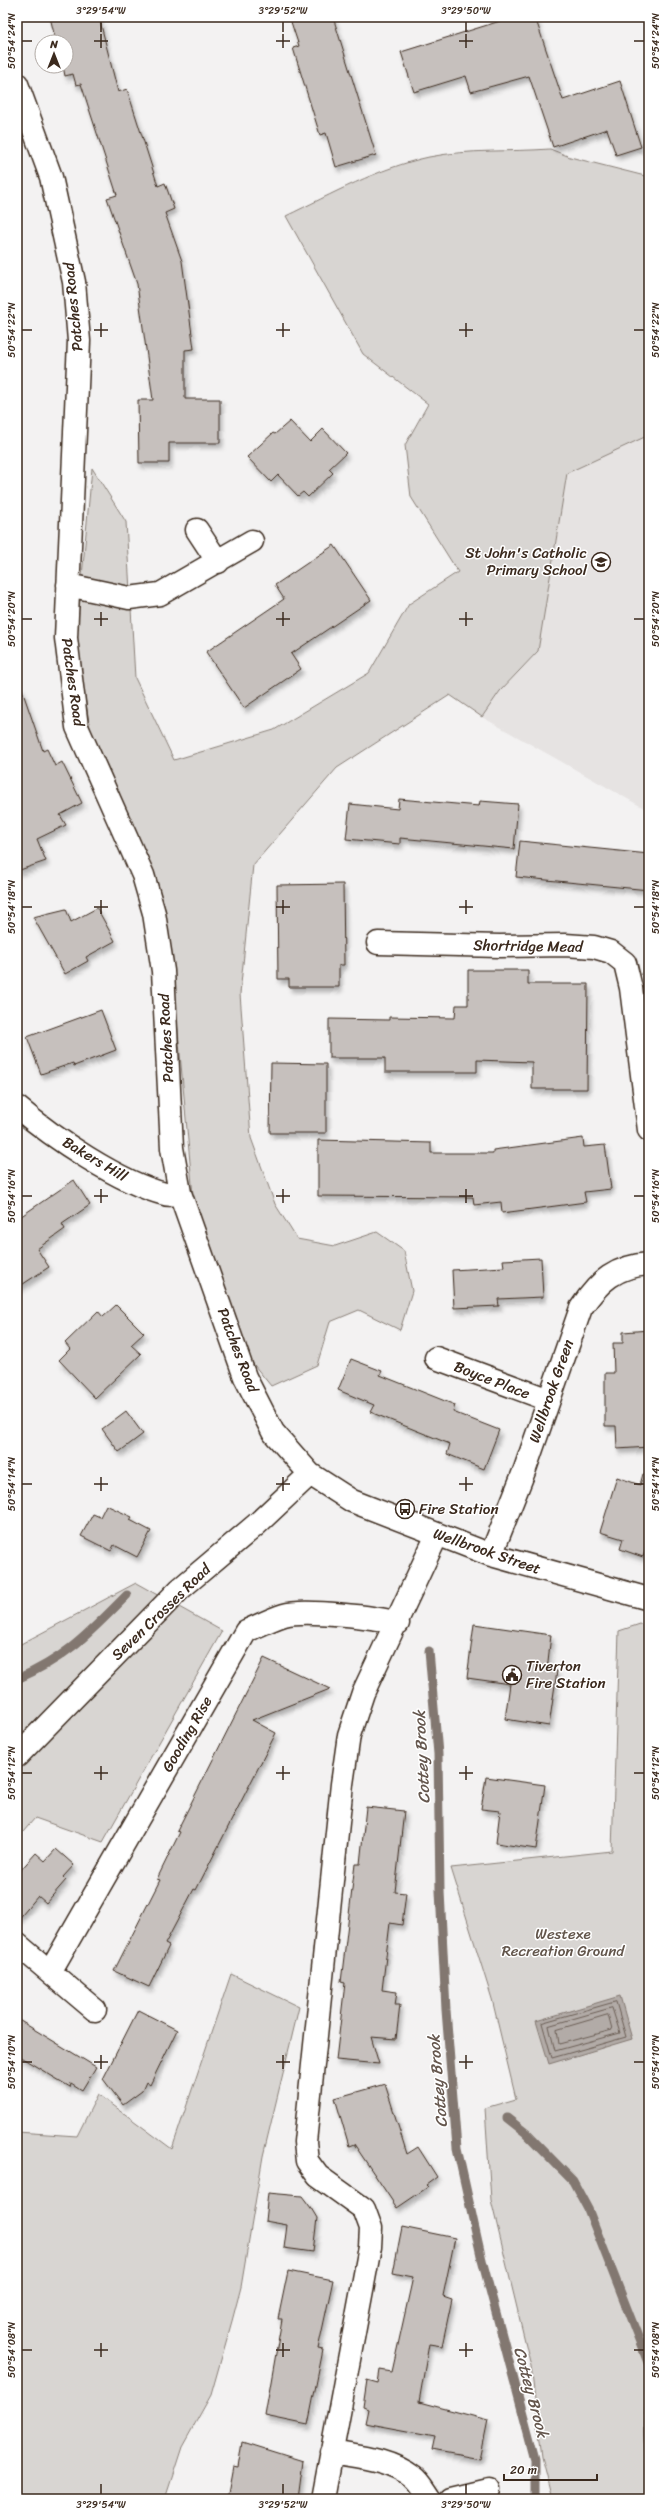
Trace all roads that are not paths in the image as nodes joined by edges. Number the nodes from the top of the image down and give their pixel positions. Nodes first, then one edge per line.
1 (17, 84) edge
2 (196, 530) dead end
3 (252, 541) dead end
4 (218, 562) junction
5 (68, 585) junction
6 (378, 943) dead end
7 (17, 1107) edge
8 (649, 1130) edge
9 (180, 1193) junction
10 (649, 1264) edge
11 (436, 1358) dead end
12 (549, 1400) junction
13 (310, 1474) junction
14 (437, 1535) junction
15 (491, 1555) junction
16 (649, 1599) edge
17 (398, 1623) junction
18 (17, 1756) edge
19 (17, 1944) edge
20 (50, 1972) junction
21 (95, 2010) dead end
22 (331, 2452) junction
23 (489, 2490) dead end
24 (323, 2499) edge
25 (430, 2499) edge
26 (451, 2499) edge

1 - 5 street, Patches Road
2 - 4 street
3 - 4 street
4 - 5 street
5 - 9 street, Patches Road
6 - 8 street, Shortridge Mead
7 - 9 street, Bakers Hill
9 - 13 street, Patches Road
10 - 12 street, Wellbrook Green
11 - 12 street, Boyce Place
12 - 15 street, Wellbrook Green
13 - 14 street, Wellbrook Street
13 - 18 street, Seven Crosses Road
14 - 15 street, Wellbrook Street
14 - 17 street
15 - 16 street, Wellbrook Street
17 - 20 street, Gooding Rise
17 - 22 street
19 - 20 street
20 - 21 street
22 - 24 street
22 - 25 street
23 - 26 street

